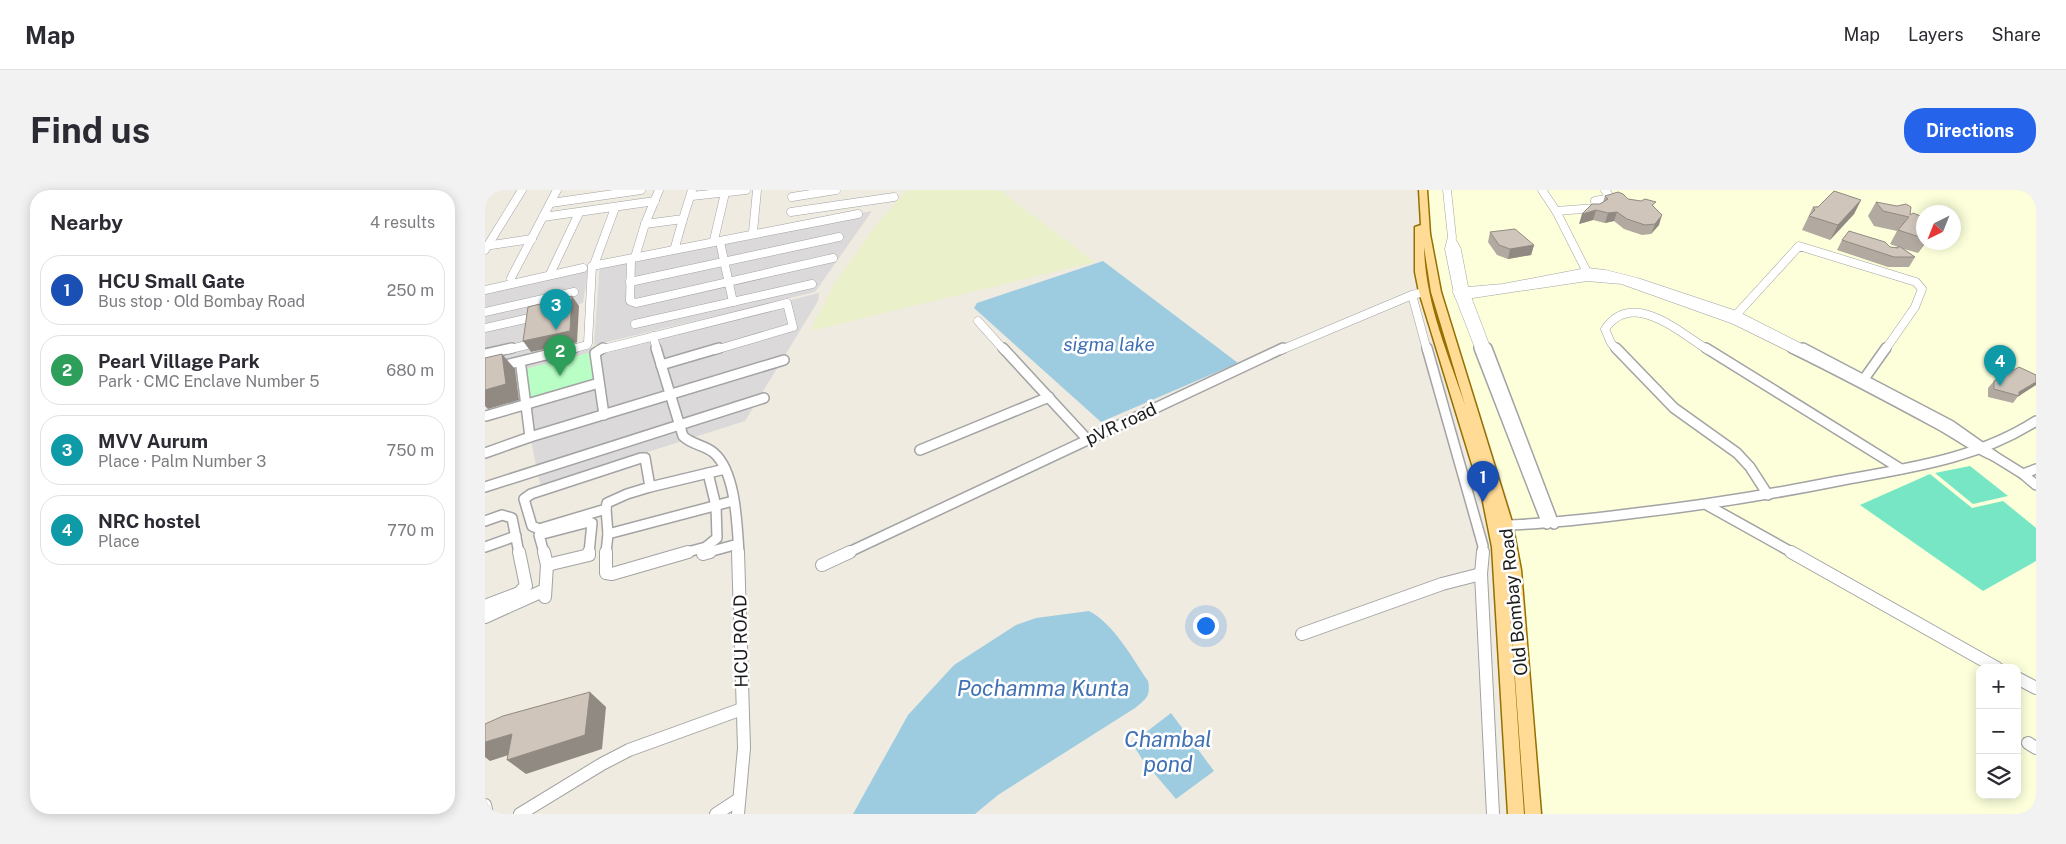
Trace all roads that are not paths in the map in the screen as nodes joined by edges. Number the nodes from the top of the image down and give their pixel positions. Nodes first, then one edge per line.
1 (489, 190) edge
2 (522, 190) edge
3 (557, 190) edge
4 (641, 190) edge
5 (659, 190) edge
6 (746, 190) edge
7 (757, 190) edge
8 (836, 190) edge
9 (1416, 190) edge
10 (1423, 190) edge
11 (1447, 190) edge
12 (1541, 190) edge
13 (1605, 190) edge
14 (692, 193) edge
15 (725, 193) junction
16 (792, 193) edge
17 (485, 196) edge
18 (893, 196) dead end
19 (655, 201) junction
20 (551, 202) junction
21 (615, 208) junction
22 (1556, 211) junction
23 (579, 212) junction
24 (791, 212) junction
25 (858, 214) dead end
26 (543, 217) junction
27 (683, 219) junction
28 (645, 224) junction
29 (792, 224) dead end
30 (753, 232) dead end
31 (839, 237) dead end
32 (532, 239) junction
33 (717, 241) junction
34 (486, 247) edge
35 (675, 247) dead end
36 (634, 257) junction
37 (833, 258) dead end
38 (595, 262) dead end
39 (723, 262) junction
40 (583, 268) dead end
41 (551, 272) dead end
42 (1587, 272) junction
43 (511, 278) dead end
44 (630, 282) junction
45 (728, 282) junction
46 (812, 284) dead end
47 (485, 290) edge
48 (574, 292) dead end
49 (1424, 292) junction
50 (1462, 294) junction
51 (1412, 295) junction
52 (733, 302) junction
53 (485, 312) edge
54 (1736, 315) junction
55 (525, 318) edge
56 (978, 321) dead end
57 (635, 324) dead end
58 (485, 328) edge
59 (653, 336) junction
60 (527, 345) edge
61 (485, 354) edge
62 (784, 360) dead end
63 (661, 365) junction
64 (521, 367) dead end
65 (485, 370) edge
66 (1863, 379) junction
67 (599, 383) junction
68 (670, 396) junction
69 (765, 398) dead end
70 (1049, 398) junction
71 (524, 404) junction
72 (604, 415) junction
73 (485, 416) edge
74 (2035, 422) edge
75 (678, 424) junction
76 (530, 437) junction
77 (1088, 440) junction
78 (1982, 449) junction
79 (920, 450) dead end
80 (485, 453) edge
81 (725, 469) junction
82 (1901, 469) junction
83 (2036, 469) edge
84 (708, 473) junction
85 (2023, 474) junction
86 (2036, 485) edge
87 (485, 487) edge
88 (650, 488) junction
89 (1768, 495) junction
90 (733, 502) junction
91 (1707, 504) junction
92 (716, 506) junction
93 (606, 509) junction
94 (485, 521) edge
95 (1551, 524) junction
96 (1507, 525) junction
97 (607, 534) junction
98 (516, 536) junction
99 (738, 544) junction
100 (485, 547) edge
101 (547, 565) junction
102 (822, 565) dead end
103 (654, 567) dead end
104 (1481, 574) junction
105 (485, 606) edge
106 (485, 617) edge
107 (1302, 634) dead end
108 (1990, 664) edge
109 (2021, 680) edge
110 (2036, 688) edge
111 (743, 709) junction
112 (739, 799) junction
113 (485, 805) edge
114 (487, 814) edge
115 (520, 814) edge
116 (716, 814) edge
117 (738, 814) edge
118 (1493, 814) edge
119 (1516, 814) edge
120 (1533, 814) edge

1 - 17 street
2 - 34 street
3 - 20 street
4 - 20 street
5 - 19 street
6 - 15 street
7 - 30 street
8 - 16 street
9 - 49 main road, Old Bombay Road
10 - 96 main road, Old Bombay Road
11 - 50 street
12 - 22 street
13 - 22 street
14 - 15 street
14 - 27 street
15 - 33 street
16 - 24 street
18 - 24 street
19 - 21 street
19 - 28 street
20 - 26 street
21 - 23 street
21 - 38 street
22 - 42 street
23 - 26 street
23 - 41 street
24 - 29 street
25 - 33 street
26 - 32 street
27 - 28 street
27 - 35 street
28 - 36 street
31 - 39 street
32 - 34 street
32 - 43 street
33 - 36 street
33 - 39 street
36 - 44 street
36 - 65 street
37 - 45 street
39 - 44 street
39 - 45 street
40 - 47 street
42 - 50 street
42 - 54 street
44 - 45 street
45 - 52 street
46 - 52 street
48 - 53 street
49 - 51 street, pVR road
49 - 119 main road, Old Bombay Road
50 - 78 street
50 - 95 street
51 - 77 street, pVR road
51 - 104 street
52 - 57 street
54 - 66 street
54 - 66 street
55 - 58 street
56 - 70 street
59 - 63 street
59 - 63 street
59 - 67 street
60 - 61 street
62 - 68 street
63 - 68 street
64 - 71 street
66 - 78 street
67 - 71 street
67 - 72 street
68 - 72 street
68 - 75 street
69 - 75 street
70 - 77 street
70 - 79 street
71 - 73 street
71 - 76 street
72 - 76 street
74 - 78 street
75 - 81 street
75 - 87 street
76 - 80 street
77 - 102 street, pVR road
78 - 82 street
78 - 85 street
81 - 84 street
81 - 90 street, HCU ROAD
82 - 89 street
82 - 89 street
83 - 85 street
84 - 88 street
84 - 92 street
85 - 86 street
88 - 93 street
88 - 93 street
89 - 91 street
90 - 92 street
90 - 99 street, HCU ROAD
91 - 95 street
91 - 108 street
92 - 97 street
92 - 97 street
93 - 97 street
94 - 98 street
95 - 96 street
96 - 120 main road, Old Bombay Road
98 - 100 street
98 - 105 street
99 - 103 street
99 - 111 street, HCU ROAD
101 - 101 street
101 - 106 street
104 - 107 street
104 - 118 street
109 - 110 street
111 - 112 street, HCU ROAD
111 - 115 street
112 - 116 street
112 - 117 street, HCU ROAD
113 - 114 street

